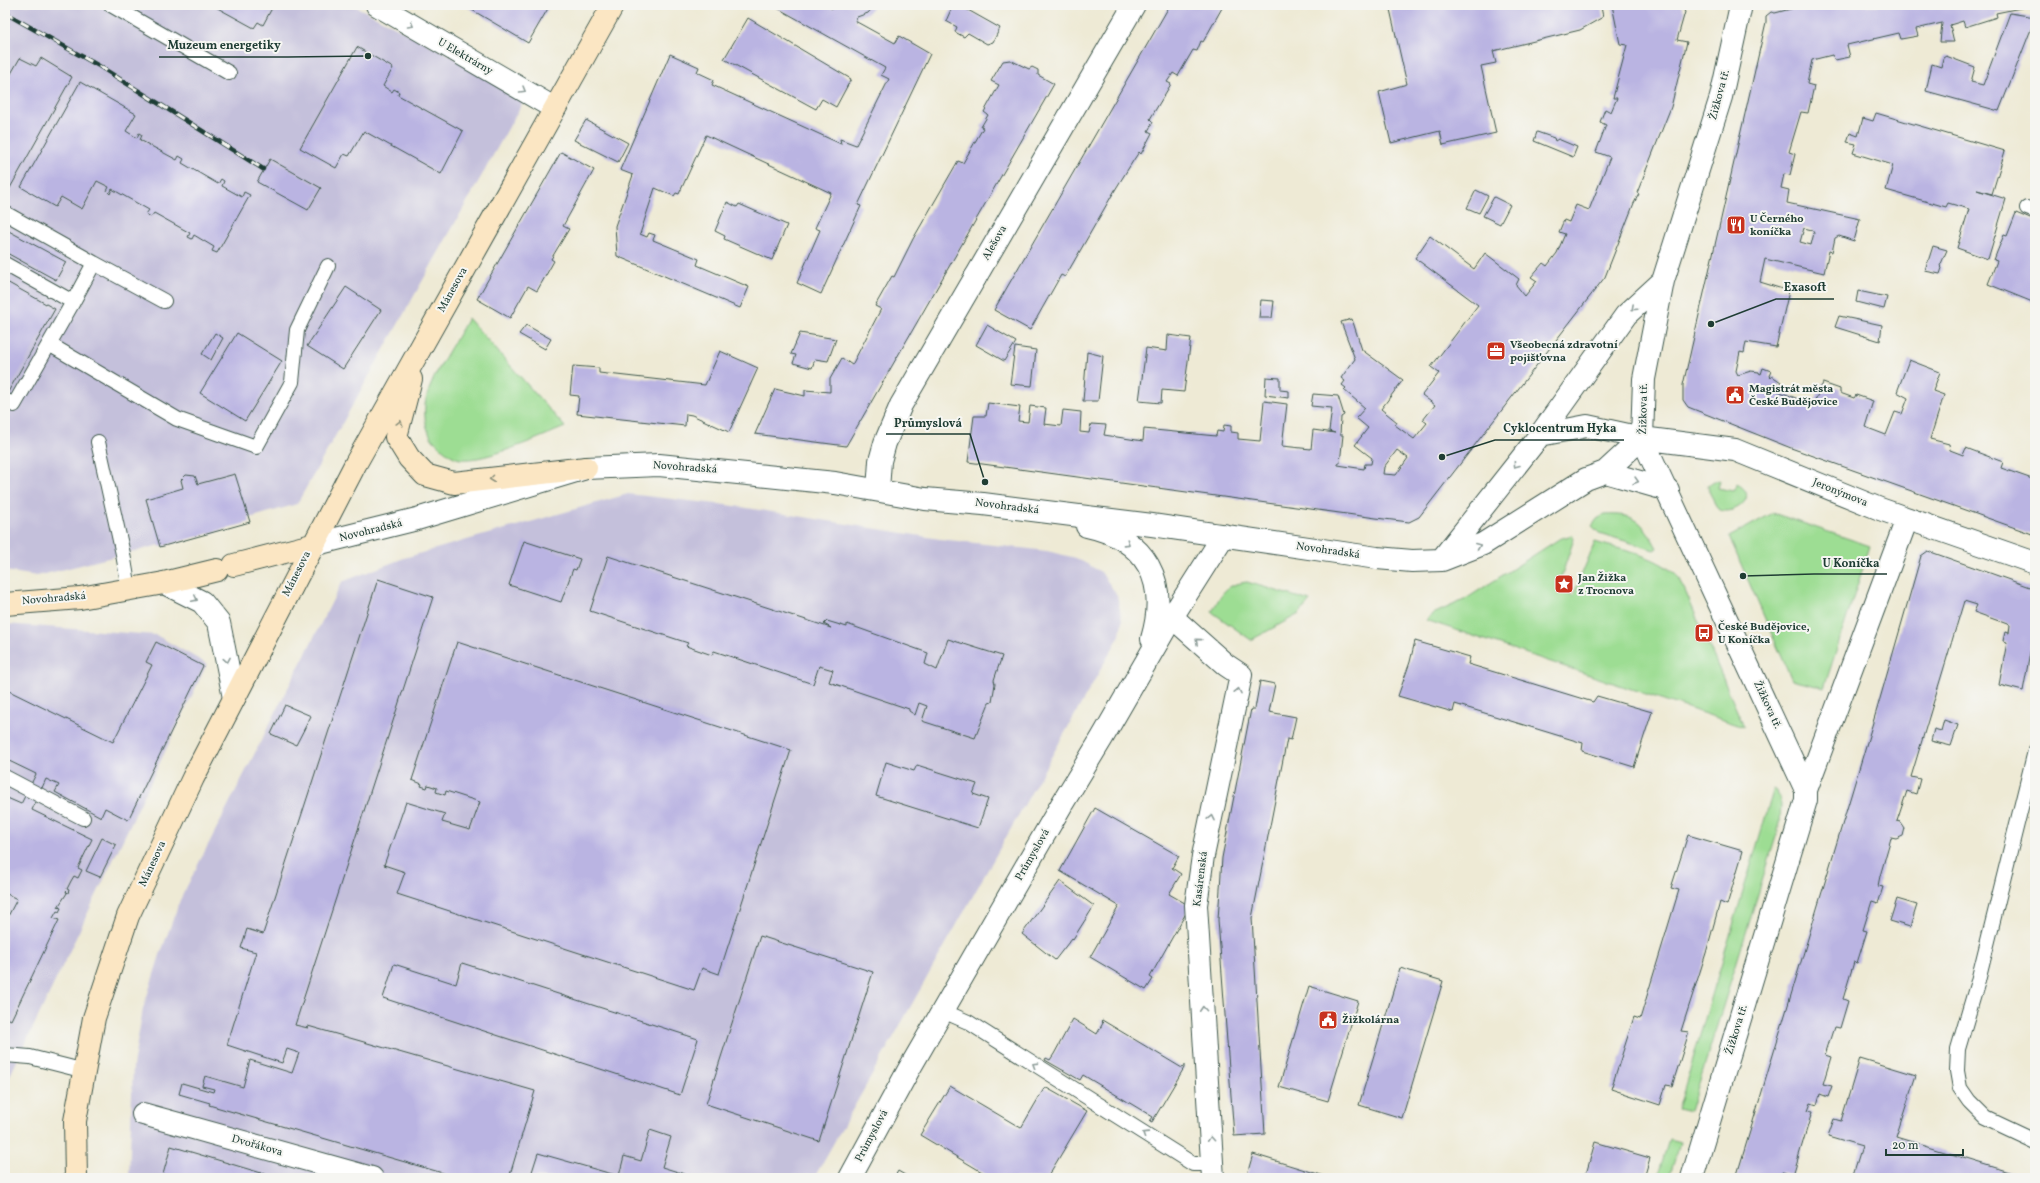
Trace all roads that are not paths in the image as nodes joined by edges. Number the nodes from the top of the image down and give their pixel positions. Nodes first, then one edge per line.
1 (111, 5) edge
2 (377, 5) edge
3 (613, 5) edge
4 (1134, 5) edge
5 (1742, 5) edge
6 (229, 73) dead end
7 (554, 108) junction
8 (5, 212) edge
9 (94, 263) junction
10 (5, 264) edge
11 (328, 266) dead end
12 (1663, 281) junction
13 (164, 301) dead end
14 (73, 302) junction
15 (49, 344) junction
16 (419, 349) junction
17 (5, 400) edge
18 (1540, 435) junction
19 (1642, 438) junction
20 (98, 442) dead end
21 (586, 468) junction
22 (1605, 472) junction
23 (878, 490) junction
24 (1668, 490) junction
25 (1039, 511) junction
26 (1907, 519) junction
27 (1224, 536) junction
28 (312, 545) junction
29 (1442, 560) junction
30 (2035, 563) edge
31 (164, 583) junction
32 (129, 590) junction
33 (5, 604) edge
34 (1172, 617) junction
35 (1145, 664) junction
36 (234, 698) junction
37 (2035, 751) edge
38 (5, 777) edge
39 (1806, 790) junction
40 (83, 818) dead end
41 (943, 1011) junction
42 (5, 1055) edge
43 (85, 1071) junction
44 (143, 1114) dead end
45 (2035, 1141) edge
46 (1213, 1171) edge
47 (76, 1178) edge
48 (372, 1178) edge
49 (850, 1178) edge
50 (1692, 1178) edge

1 - 6 lane
2 -> 7 street, U Elektrárny
3 - 7 main road, Mánesova
4 - 23 street, Alešova
5 - 12 street, Žižkova tř.
7 - 16 main road, Mánesova
8 - 9 lane
9 - 13 lane
9 - 14 lane
10 - 14 lane
11 - 15 lane
12 -> 18 street
12 - 19 street, Žižkova tř.
14 - 15 lane
15 - 17 lane
21 -> 16 main road
16 - 28 main road, Mánesova
18 - 19 street, Jeronýmova
18 -> 29 street
19 - 22 street
19 - 24 street, Žižkova tř.
19 - 26 street, Jeronýmova
20 - 32 lane
21 - 23 street, Novohradská
21 - 28 street, Novohradská
22 -> 24 street
29 -> 22 street
23 - 25 street, Novohradská
24 - 39 street, Žižkova tř.
25 - 27 street, Novohradská
25 -> 35 street
26 - 30 street, Jeronýmova
26 - 39 street, Žižkova tř.
27 - 29 street, Novohradská
27 - 34 street, Průmyslová
28 - 31 main road, Novohradská
28 - 36 main road, Mánesova
31 - 32 main road, Novohradská
31 -> 36 street
32 - 33 main road, Novohradská
34 - 35 street, Průmyslová
46 -> 34 street, Kasárenská
35 - 41 street, Průmyslová
36 - 43 main road, Mánesova
37 - 45 lane
38 - 40 lane
39 - 50 street, Žižkova tř.
46 -> 41 lane
41 - 49 street, Průmyslová
42 - 43 lane
43 - 47 main road, Mánesova
44 - 48 street, Dvořákova

